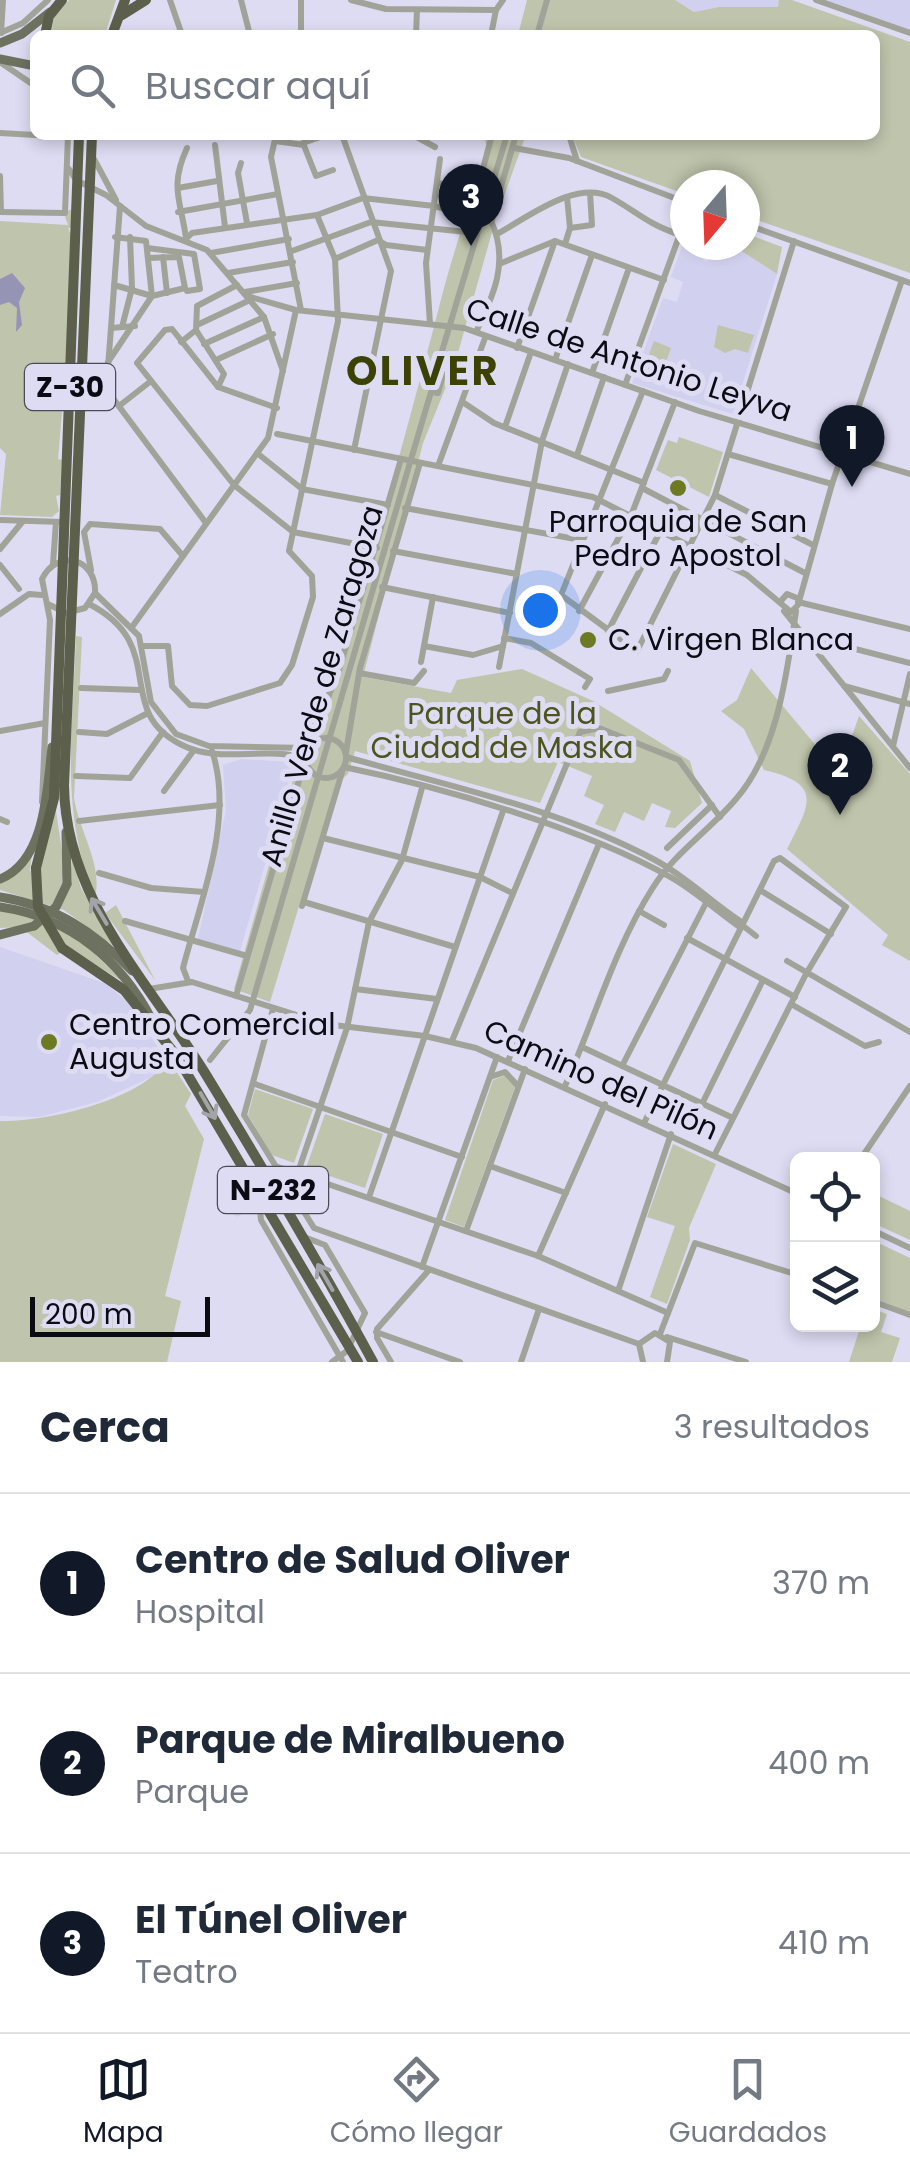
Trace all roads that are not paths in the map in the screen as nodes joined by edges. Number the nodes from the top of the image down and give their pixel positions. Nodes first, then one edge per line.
1 (3, 0) edge
2 (62, 0) edge
3 (146, 0) edge
4 (170, 0) edge
5 (240, 0) edge
6 (301, 0) edge
7 (351, 0) edge
8 (503, 0) edge
9 (547, 0) edge
10 (816, 0) edge
11 (49, 6) edge
12 (122, 7) edge
13 (417, 10) junction
14 (496, 10) junction
15 (180, 30) edge
16 (249, 30) edge
17 (301, 30) edge
18 (416, 30) edge
19 (492, 30) edge
20 (538, 30) edge
21 (910, 34) edge
22 (0, 37) edge
23 (0, 61) edge
24 (30, 65) edge
25 (30, 82) edge
26 (0, 133) edge
27 (30, 135) edge
28 (68, 140) edge
29 (80, 140) edge
30 (92, 140) edge
31 (275, 140) edge
32 (284, 140) edge
33 (315, 140) edge
34 (344, 140) edge
35 (427, 140) edge
36 (490, 140) edge
37 (496, 140) edge
38 (509, 140) edge
39 (514, 140) edge
40 (519, 140) edge
41 (571, 140) edge
42 (215, 145) dead end
43 (304, 145) junction
44 (527, 147) junction
45 (187, 148) dead end
46 (435, 148) dead end
47 (510, 149) junction
48 (92, 154) junction
49 (440, 158) dead end
50 (577, 161) junction
51 (242, 163) dead end
52 (69, 169) junction
53 (333, 170) dead end
54 (0, 176) edge
55 (217, 181) junction
56 (437, 183) junction
57 (85, 184) junction
58 (178, 188) junction
59 (478, 189) junction
60 (590, 193) junction
61 (106, 194) junction
62 (278, 194) junction
63 (670, 196) edge
64 (567, 197) junction
65 (363, 198) junction
66 (242, 200) junction
67 (90, 203) junction
68 (221, 204) junction
69 (120, 206) junction
70 (434, 206) junction
71 (0, 212) edge
72 (178, 212) junction
73 (317, 214) junction
74 (471, 214) junction
75 (283, 217) junction
76 (134, 218) junction
77 (488, 220) junction
78 (247, 222) junction
79 (371, 222) junction
80 (225, 226) junction
81 (432, 228) junction
82 (570, 228) junction
83 (760, 229) edge
84 (670, 231) edge
85 (497, 234) junction
86 (116, 235) junction
87 (130, 237) junction
88 (186, 238) junction
89 (325, 238) junction
90 (289, 240) junction
91 (378, 240) junction
92 (554, 241) junction
93 (794, 241) junction
94 (147, 244) junction
95 (565, 244) junction
96 (427, 250) junction
97 (292, 251) junction
98 (210, 254) junction
99 (592, 255) junction
100 (163, 257) junction
101 (148, 258) junction
102 (335, 259) junction
103 (671, 260) edge
104 (293, 262) junction
105 (499, 264) junction
106 (629, 268) junction
107 (227, 273) junction
108 (664, 280) junction
109 (906, 281) edge
110 (297, 283) junction
111 (114, 285) junction
112 (237, 285) junction
113 (132, 288) junction
114 (186, 290) junction
115 (168, 293) junction
116 (152, 296) junction
117 (247, 296) junction
118 (270, 304) junction
119 (298, 310) junction
120 (263, 315) junction
121 (338, 315) junction
122 (382, 320) junction
123 (430, 324) junction
124 (136, 326) junction
125 (450, 326) junction
126 (122, 327) junction
127 (112, 328) junction
128 (196, 328) junction
129 (476, 332) junction
130 (273, 334) junction
131 (486, 338) junction
132 (182, 342) junction
133 (204, 344) junction
134 (518, 348) junction
135 (531, 352) junction
136 (216, 360) junction
137 (555, 360) junction
138 (108, 362) junction
139 (568, 364) junction
140 (283, 372) junction
141 (592, 373) junction
142 (604, 377) junction
143 (95, 379) dead end
144 (151, 381) junction
145 (625, 384) junction
146 (218, 387) junction
147 (643, 391) junction
148 (81, 393) junction
149 (70, 402) junction
150 (676, 402) junction
151 (464, 403) junction
152 (119, 406) junction
153 (277, 408) junction
154 (738, 421) junction
155 (505, 427) junction
156 (275, 430) junction
157 (542, 441) junction
158 (312, 442) junction
159 (354, 450) junction
160 (258, 452) junction
161 (842, 453) junction
162 (577, 454) junction
163 (728, 454) junction
164 (400, 459) junction
165 (410, 461) junction
166 (420, 463) junction
167 (438, 466) junction
168 (610, 468) junction
169 (910, 474) edge
170 (234, 484) junction
171 (832, 484) junction
172 (534, 485) junction
173 (643, 486) junction
174 (302, 489) junction
175 (715, 495) junction
176 (598, 499) junction
177 (388, 505) junction
178 (405, 508) junction
179 (630, 515) junction
180 (0, 520) edge
181 (703, 520) junction
182 (23, 521) junction
183 (60, 522) junction
184 (206, 524) junction
185 (661, 530) junction
186 (525, 531) junction
187 (293, 532) junction
188 (581, 540) junction
189 (813, 545) junction
190 (692, 546) junction
191 (1, 548) edge
192 (376, 548) junction
193 (393, 551) junction
194 (184, 556) junction
195 (63, 561) junction
196 (0, 565) edge
197 (91, 571) junction
198 (517, 574) junction
199 (805, 574) junction
200 (42, 580) junction
201 (20, 588) junction
202 (382, 588) junction
203 (95, 592) junction
204 (433, 597) junction
205 (45, 600) junction
206 (16, 602) junction
207 (797, 603) junction
208 (89, 604) junction
209 (782, 607) junction
210 (579, 611) junction
211 (510, 613) junction
212 (0, 614) edge
213 (60, 616) junction
214 (794, 624) junction
215 (132, 627) junction
216 (910, 629) edge
217 (608, 632) junction
218 (803, 635) junction
219 (791, 639) junction
220 (504, 642) junction
221 (143, 646) junction
222 (424, 646) junction
223 (421, 662) dead end
224 (910, 663) edge
225 (499, 667) dead end
226 (424, 671) dead end
227 (668, 672) dead end
228 (359, 674) junction
229 (910, 674) edge
230 (584, 686) dead end
231 (843, 686) junction
232 (81, 688) dead end
233 (140, 690) junction
234 (608, 691) dead end
235 (907, 703) edge
236 (148, 713) junction
237 (51, 721) junction
238 (22, 728) junction
239 (0, 731) edge
240 (79, 732) dead end
241 (162, 732) junction
242 (44, 733) junction
243 (331, 738) junction
244 (309, 746) junction
245 (892, 748) junction
246 (194, 750) junction
247 (212, 750) junction
248 (346, 755) junction
249 (305, 759) junction
250 (343, 768) junction
251 (910, 768) edge
252 (76, 776) dead end
253 (319, 777) junction
254 (422, 788) junction
255 (164, 792) dead end
256 (503, 802) junction
257 (220, 805) junction
258 (712, 805) junction
259 (503, 811) junction
260 (720, 816) junction
261 (543, 819) junction
262 (79, 821) dead end
263 (38, 827) junction
264 (66, 832) junction
265 (602, 836) junction
266 (323, 838) junction
267 (667, 848) dead end
268 (402, 860) junction
269 (665, 870) junction
270 (99, 872) dead end
271 (480, 877) junction
272 (0, 879) edge
273 (760, 890) junction
274 (204, 892) junction
275 (512, 893) junction
276 (0, 897) edge
277 (708, 900) junction
278 (0, 906) edge
279 (640, 911) junction
280 (125, 921) dead end
281 (369, 922) junction
282 (664, 925) dead end
283 (742, 925) junction
284 (831, 934) junction
285 (0, 935) edge
286 (756, 936) dead end
287 (687, 938) junction
288 (190, 940) junction
289 (455, 947) junction
290 (247, 956) junction
291 (725, 959) junction
292 (787, 961) dead end
293 (806, 974) junction
294 (763, 980) junction
295 (189, 982) junction
296 (146, 987) junction
297 (356, 989) junction
298 (236, 996) junction
299 (437, 999) junction
300 (793, 1000) junction
301 (252, 1002) junction
302 (273, 1009) junction
303 (155, 1024) junction
304 (347, 1028) junction
305 (910, 1032) edge
306 (425, 1036) junction
307 (452, 1041) junction
308 (879, 1042) dead end
309 (582, 1047) junction
310 (497, 1056) junction
311 (210, 1060) dead end
312 (508, 1061) junction
313 (622, 1066) junction
314 (525, 1068) junction
315 (490, 1077) junction
316 (256, 1084) dead end
317 (663, 1084) junction
318 (565, 1086) junction
319 (910, 1086) edge
320 (518, 1088) junction
321 (605, 1104) junction
322 (702, 1104) junction
323 (321, 1108) junction
324 (733, 1118) junction
325 (645, 1122) junction
326 (391, 1132) junction
327 (671, 1134) junction
328 (865, 1152) edge
329 (714, 1154) junction
330 (462, 1157) junction
331 (274, 1165) junction
332 (490, 1166) junction
333 (298, 1172) junction
334 (790, 1190) edge
335 (566, 1193) junction
336 (259, 1194) junction
337 (369, 1197) junction
338 (439, 1221) junction
339 (466, 1231) junction
340 (880, 1234) edge
341 (300, 1236) junction
342 (910, 1248) edge
343 (538, 1256) junction
344 (426, 1269) junction
345 (790, 1272) edge
346 (618, 1291) junction
347 (880, 1305) edge
348 (539, 1310) junction
349 (668, 1313) junction
350 (910, 1315) edge
351 (376, 1330) junction
352 (338, 1331) junction
353 (356, 1332) junction
354 (664, 1335) junction
355 (639, 1344) junction
356 (350, 1347) junction
357 (340, 1358) edge
358 (332, 1362) edge
359 (358, 1362) edge
360 (373, 1362) edge
361 (391, 1362) edge
362 (460, 1362) edge
363 (521, 1362) edge
364 (643, 1362) edge
365 (668, 1362) edge
366 (746, 1362) edge

1 - 22 street
2 - 11 highway
3 - 12 highway
4 - 15 street
5 - 16 street
6 - 17 street
7 - 13 street
8 - 14 street
9 - 20 street
10 - 21 street
11 - 22 main road
13 - 14 street
13 - 18 street
14 - 19 street
23 - 24 main road
23 - 25 street
26 - 27 street
28 - 52 street
29 - 57 highway, Z-30
30 - 48 highway, Z-30
31 - 62 street
32 - 43 street
33 - 43 street
34 - 65 street
35 - 46 street
36 - 59 street
37 - 47 street
38 - 47 street
39 - 47 street
40 - 44 street
41 - 50 street
42 - 55 street
43 - 53 street
44 - 47 street
44 - 50 street
45 - 58 street
47 - 77 street, Anillo Verde de Zaragoza
48 - 57 highway, Z-30
48 - 69 street
49 - 56 street
50 - 63 street
51 - 66 street
52 - 57 street
52 - 71 street
54 - 71 street
55 - 58 street
55 - 68 street
56 - 59 street
56 - 70 street
57 - 61 street
57 - 67 highway, Z-30
57 - 149 highway, Z-30
58 - 72 street
59 - 74 street
60 - 64 street
60 - 82 street
60 - 84 street
61 - 67 street
61 - 69 street
62 - 66 street
62 - 75 street
64 - 82 street
64 - 85 street
65 - 70 street
65 - 73 street
65 - 79 street
66 - 68 street
66 - 78 street
67 - 148 highway, Z-30
68 - 72 street
68 - 80 street
69 - 76 street
69 - 86 street
70 - 74 street
70 - 81 street
72 - 88 street
73 - 75 street
73 - 89 street
74 - 77 street
74 - 81 street
75 - 78 street
75 - 90 street
76 - 86 street
76 - 88 street
77 - 85 street
77 - 125 street, Anillo Verde de Zaragoza
78 - 80 street
79 - 81 street
79 - 89 street
79 - 91 street
80 - 88 street
81 - 96 street
82 - 95 street
83 - 93 street
85 - 105 street
86 - 87 street
86 - 111 street
87 - 94 street
87 - 113 street
88 - 98 street
89 - 97 street
89 - 102 street
90 - 97 street
90 - 98 street
91 - 96 street
91 - 102 street
91 - 122 street
92 - 95 street
92 - 105 street
92 - 134 street
93 - 109 street
93 - 154 street
94 - 101 street
94 - 114 street
95 - 99 street
96 - 123 street
97 - 104 street
98 - 107 street
99 - 106 street
99 - 137 street
100 - 101 street
100 - 114 street
100 - 115 street
101 - 116 street
102 - 121 street
103 - 108 street
104 - 107 street
104 - 110 street
105 - 129 street
106 - 108 street
106 - 141 street
107 - 112 street
108 - 145 street
109 - 161 street
110 - 117 street
110 - 119 street
111 - 113 street
111 - 127 street
112 - 117 street
112 - 128 street
113 - 116 street
113 - 126 street
114 - 115 street
115 - 116 street
116 - 124 street
117 - 118 street, Calle de Antonio Leyva
117 - 120 street
117 - 128 street
118 - 119 street, Calle de Antonio Leyva
118 - 120 street
119 - 121 street, Calle de Antonio Leyva
119 - 140 street
120 - 130 street
120 - 133 street
121 - 122 street, Calle de Antonio Leyva
121 - 158 street
122 - 123 street, Calle de Antonio Leyva
122 - 159 street
123 - 125 street, Calle de Antonio Leyva
124 - 126 street
124 - 138 street
125 - 129 street, Calle de Antonio Leyva
125 - 165 street, Anillo Verde de Zaragoza
126 - 127 street
127 - 138 street
128 - 132 street
128 - 133 street
129 - 131 street, Calle de Antonio Leyva
130 - 136 street
130 - 140 street
131 - 134 street, Calle de Antonio Leyva
131 - 151 street
132 - 144 street
132 - 146 street
133 - 136 street
134 - 135 street, Calle de Antonio Leyva
135 - 137 street, Calle de Antonio Leyva
135 - 155 street
136 - 146 street
137 - 139 street, Calle de Antonio Leyva
138 - 143 street
139 - 141 street, Calle de Antonio Leyva
139 - 157 street
140 - 153 street
141 - 142 street, Calle de Antonio Leyva
142 - 145 street, Calle de Antonio Leyva
142 - 162 street
144 - 152 street
144 - 170 street
145 - 147 street, Calle de Antonio Leyva
146 - 153 street
147 - 150 street, Calle de Antonio Leyva
147 - 168 street
148 - 149 street
148 - 152 street
148 - 195 highway, Z-30
149 - 183 highway, Z-30
150 - 154 street, Calle de Antonio Leyva
150 - 173 street
151 - 155 street
151 - 167 street
152 - 184 street
153 - 156 street
154 - 161 street, Calle de Antonio Leyva
154 - 163 street
155 - 157 street
156 - 158 street
156 - 160 street
157 - 162 street
157 - 172 street
158 - 159 street
158 - 174 street
159 - 164 street
160 - 170 street
160 - 174 street
161 - 169 street, Calle de Antonio Leyva
161 - 171 street
162 - 168 street
163 - 171 street
163 - 175 street
164 - 165 street
164 - 177 street
165 - 166 street
165 - 243 street, Anillo Verde de Zaragoza
166 - 167 street
166 - 178 street
167 - 172 street
168 - 173 street
168 - 176 street
170 - 184 street
170 - 187 street
171 - 189 street
172 - 176 street
172 - 186 street
173 - 179 street
173 - 181 street
174 - 177 street
174 - 187 street
175 - 181 street
175 - 189 street
176 - 179 street
176 - 188 street
177 - 192 street
178 - 186 street
178 - 193 street
179 - 185 street
179 - 210 street
180 - 182 street
181 - 190 street
181 - 199 street
182 - 183 street
182 - 191 street
183 - 195 highway, Z-30
184 - 194 street
185 - 190 street
185 - 217 street
186 - 188 street
186 - 198 street
187 - 192 street
187 - 221 street
188 - 210 street
189 - 199 street
190 - 209 street
190 - 217 street
192 - 244 street
193 - 198 street
193 - 202 street
194 - 197 street
194 - 215 street
195 - 197 street
195 - 200 street
195 - 213 highway, Z-30
196 - 201 street
197 - 203 street
198 - 211 street
199 - 207 street
200 - 201 street
200 - 205 street
201 - 206 street
202 - 204 street
202 - 228 street
203 - 208 street
203 - 215 street
204 - 211 street
204 - 222 street
205 - 206 street
205 - 213 street
206 - 212 street
207 - 209 street
207 - 209 street
207 - 214 street
207 - 216 street
208 - 213 street
208 - 233 street
209 - 214 street
210 - 217 street
211 - 220 street
213 - 237 highway, Z-30
213 - 264 highway, Z-30
214 - 218 street
214 - 219 street
215 - 221 street
218 - 219 street
218 - 224 street
218 - 231 street
219 - 260 street
220 - 222 street
220 - 225 street
220 - 230 street
221 - 247 street
222 - 223 street
226 - 228 street
227 - 234 street
228 - 248 street
229 - 235 street
231 - 235 street
231 - 245 street
232 - 233 street
233 - 236 street
235 - 245 street
236 - 240 street
236 - 241 street
237 - 238 street
237 - 242 street
237 - 263 main road
237 - 303 highway, Z-30, bridge
238 - 239 street
238 - 242 street
241 - 246 street
241 - 252 street
242 - 263 street
243 - 244 street
243 - 248 street
243 - 253 street, Anillo Verde de Zaragoza
244 - 247 street
244 - 249 street
245 - 251 street
246 - 247 street
246 - 255 street
247 - 249 street
247 - 257 street
248 - 250 street
248 - 256 street
249 - 253 street
249 - 290 street
250 - 253 street
250 - 254 street
250 - 266 street
253 - 301 street, Anillo Verde de Zaragoza
254 - 259 street
254 - 268 street
256 - 259 street
256 - 261 street
257 - 262 street
257 - 274 street
258 - 260 street
258 - 261 street
258 - 267 street
259 - 261 street
259 - 271 street
260 - 269 street
261 - 265 street
261 - 275 street
263 - 272 main road
264 - 285 main road, Z-30, bridge
296 -> 264 highway, Z-30
265 - 269 street
265 - 312 street
266 - 268 street
266 - 281 street
268 - 271 street
268 - 281 street
269 - 277 street
269 - 279 street
270 - 274 street
271 - 275 street
271 - 289 street
273 - 283 street
273 - 284 street
273 - 284 street
274 - 288 street
275 - 307 street
276 - 296 main road
277 - 283 street
277 - 287 street
278 - 303 main road, N-232
279 - 282 street
279 - 309 street
280 - 288 street
281 - 289 street
281 - 297 street
283 - 286 street
283 - 291 street
284 - 293 street
287 - 291 street
287 - 313 street
288 - 290 street
288 - 295 street
289 - 299 street
290 - 298 street
291 - 294 street
291 - 317 street
292 - 293 street
293 - 300 street
293 - 305 street
294 - 300 street
294 - 322 street
295 - 296 street, Camino del Pilón
295 - 298 street, Camino del Pilón
296 - 341 highway, N-232
297 - 299 street
297 - 304 street
298 - 301 street, Camino del Pilón
299 - 306 street
300 - 308 street
300 - 324 street
301 - 302 street, Camino del Pilón
301 - 311 street, Anillo Verde de Zaragoza
302 - 304 street, Camino del Pilón
302 - 331 street
303 -> 336 highway, N-232
304 - 306 street, Camino del Pilón
304 - 323 street
306 - 307 street, Camino del Pilón
306 - 326 street
307 - 310 street, Camino del Pilón
309 - 313 street
309 - 318 street
310 - 312 street, Camino del Pilón
310 - 315 street
312 - 314 street, Camino del Pilón
313 - 317 street
314 - 318 street, Camino del Pilón
314 - 320 street
315 - 320 street
315 - 330 street
316 - 323 street
317 - 322 street
317 - 325 street
318 - 321 street, Camino del Pilón
319 - 328 street
320 - 332 street
321 - 325 street, Camino del Pilón
321 - 335 street
322 - 324 street
323 - 326 street
323 - 333 street
324 - 329 street
325 - 327 street, Camino del Pilón
326 - 330 street
326 - 337 street
327 - 329 street, Camino del Pilón
327 - 346 street
329 - 334 street, Camino del Pilón
330 - 338 street
331 - 333 street
331 - 344 street
332 - 335 street
332 - 339 street
333 - 337 street
335 - 343 street
336 - 352 highway, N-232
336 - 357 street
337 - 338 street
338 - 339 street
338 - 344 street
339 - 343 street
340 - 342 street
353 -> 341 highway, N-232
341 - 353 street
343 - 346 street
344 - 348 street
344 - 351 street
345 - 349 street
346 - 349 street
347 - 350 street
348 - 355 street
348 - 363 street
349 - 354 street
351 - 361 street
351 - 362 street
352 - 356 highway, N-232
352 - 357 street
353 - 356 street
353 - 360 highway, N-232
354 - 355 street
354 - 365 street
354 - 366 street
355 - 364 street
356 - 357 street
356 - 359 highway, N-232
357 - 358 street

